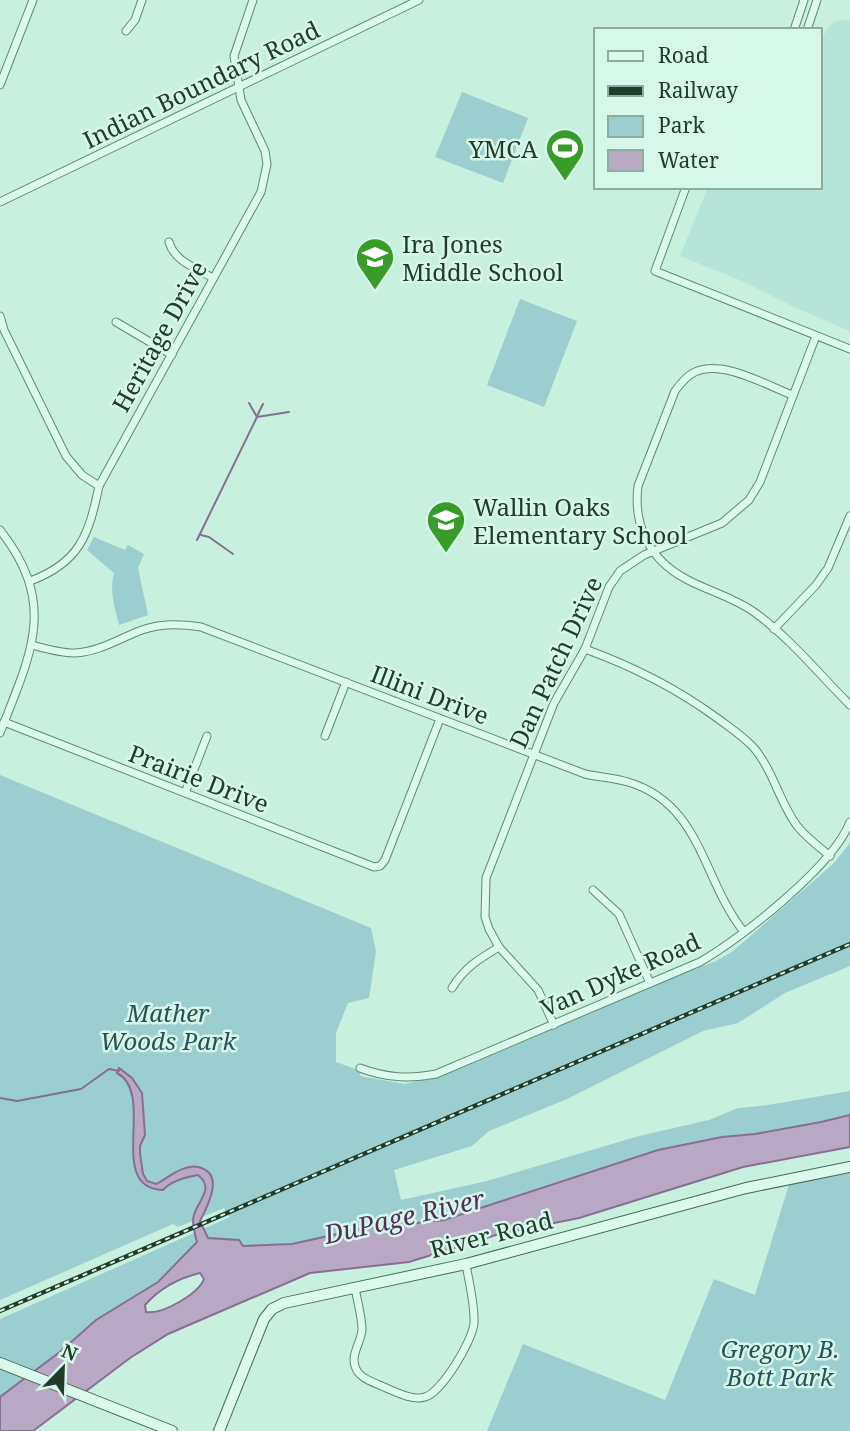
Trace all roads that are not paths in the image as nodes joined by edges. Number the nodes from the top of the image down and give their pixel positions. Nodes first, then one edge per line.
1 (33, 0) edge
2 (142, 0) edge
3 (253, 0) edge
4 (419, 0) edge
5 (804, 0) edge
6 (817, 0) edge
7 (795, 28) edge
8 (808, 28) edge
9 (126, 31) dead end
10 (0, 85) edge
11 (238, 88) junction
12 (685, 189) edge
13 (0, 202) edge
14 (169, 242) dead end
15 (213, 278) junction
16 (0, 316) edge
17 (116, 321) dead end
18 (816, 336) junction
19 (850, 349) edge
20 (172, 355) junction
21 (792, 395) junction
22 (99, 485) junction
23 (850, 516) edge
24 (0, 530) edge
25 (652, 550) junction
26 (30, 581) junction
27 (774, 629) junction
28 (32, 645) junction
29 (585, 649) junction
30 (346, 682) junction
31 (850, 705) edge
32 (440, 719) junction
33 (4, 722) junction
34 (0, 733) edge
35 (207, 736) dead end
36 (325, 736) dead end
37 (533, 754) junction
38 (185, 793) junction
39 (850, 822) edge
40 (830, 856) junction
41 (593, 890) dead end
42 (744, 932) junction
43 (499, 947) junction
44 (650, 984) junction
45 (452, 988) dead end
46 (554, 1025) junction
47 (360, 1068) dead end
48 (850, 1167) edge
49 (466, 1264) junction
50 (355, 1287) junction
51 (0, 1363) edge
52 (172, 1431) edge
53 (219, 1431) edge

1 - 10 street
2 - 9 street
3 - 11 street, Heritage Drive
4 - 11 street, Indian Boundary Road
5 - 7 street
6 - 8 street
11 - 13 street, Indian Boundary Road
11 - 15 street, Heritage Drive
12 - 18 street
14 - 15 street
15 - 20 street, Heritage Drive
16 - 22 street
17 - 20 street
18 - 19 street
18 - 21 street, Dan Patch Drive
20 - 22 street, Heritage Drive
21 - 25 street, Dan Patch Drive
21 - 25 street
22 - 26 street, Heritage Drive
23 - 27 street
24 - 26 street
25 - 27 street
25 - 29 street, Dan Patch Drive
26 - 28 street
27 - 31 street
28 - 30 street, Illini Drive
28 - 33 street
29 - 37 street, Dan Patch Drive
29 - 40 street
30 - 32 street, Illini Drive
30 - 36 street
32 - 37 street, Illini Drive
32 - 38 street, Prairie Drive
33 - 34 street
33 - 38 street, Prairie Drive
35 - 38 street
37 - 42 street, Illini Drive
37 - 43 street, Dan Patch Drive
39 - 40 street, Van Dyke Road
40 - 42 street, Van Dyke Road
41 - 44 street
42 - 44 street, Van Dyke Road
43 - 45 street
43 - 46 street, Dan Patch Drive
44 - 46 street, Van Dyke Road
46 - 47 street, Van Dyke Road
48 - 49 street, River Road
49 - 50 street, River Road
49 - 50 street
50 - 53 street, River Road
51 - 52 street

